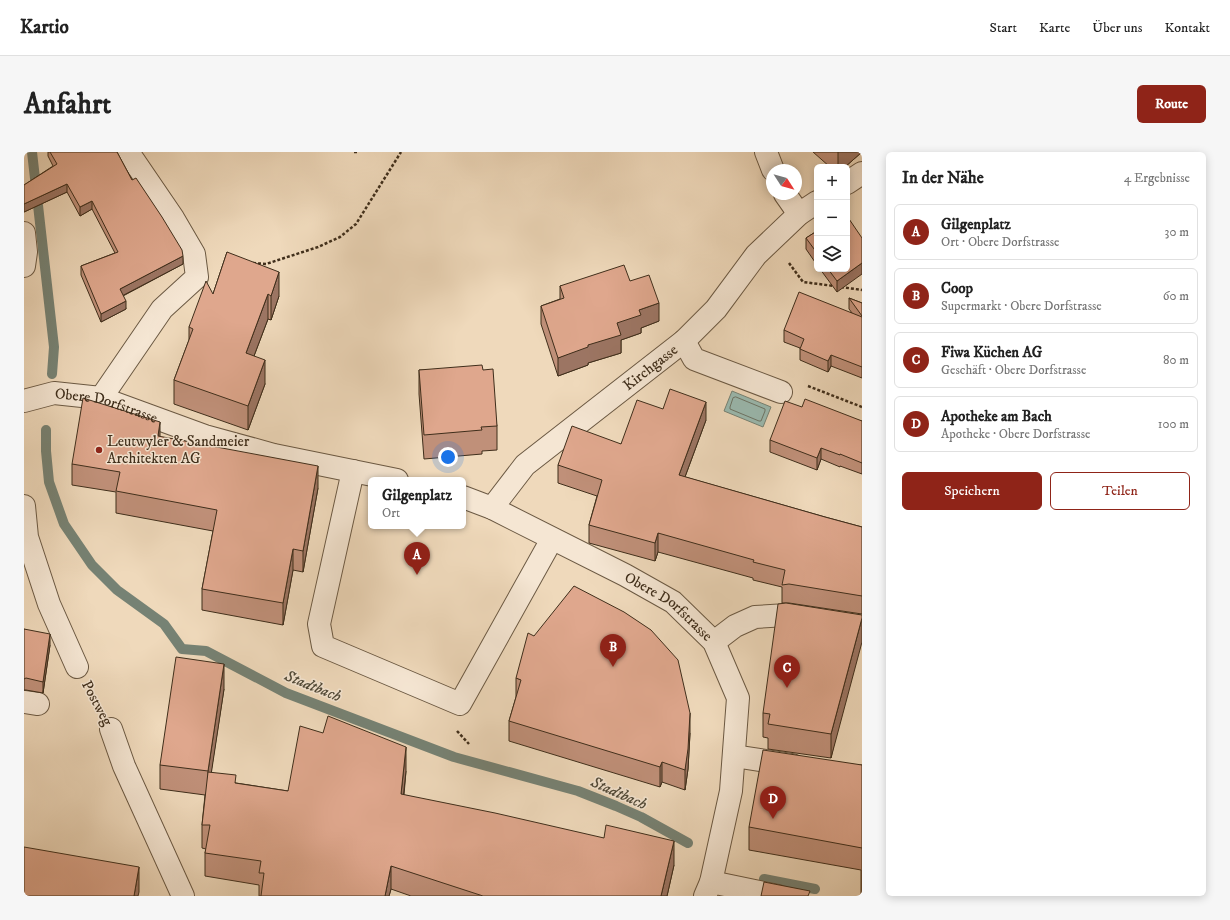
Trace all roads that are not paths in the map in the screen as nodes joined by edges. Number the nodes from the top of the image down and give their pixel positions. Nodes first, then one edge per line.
1 (128, 152) edge
2 (766, 152) edge
3 (771, 164) edge
4 (862, 173) edge
5 (850, 181) edge
6 (789, 200) edge
7 (814, 204) edge
8 (798, 214) junction
9 (24, 233) edge
10 (24, 266) edge
11 (684, 341) junction
12 (781, 392) dead end
13 (101, 398) junction
14 (24, 401) edge
15 (353, 471) junction
16 (382, 477) edge
17 (466, 498) edge
18 (24, 506) edge
19 (492, 508) junction
20 (552, 539) junction
21 (862, 627) edge
22 (714, 642) junction
23 (77, 667) road end
24 (111, 729) road end
25 (734, 756) junction
26 (809, 768) edge
27 (708, 889) edge
28 (183, 896) edge
29 (778, 896) edge

1 - 13 street
2 - 3 street
4 - 5 street
6 - 8 street
7 - 8 street, Kirchgasse
8 - 11 street, Kirchgasse
9 - 10 street
11 - 12 street
11 - 19 street, Kirchgasse
13 - 14 street, Obere Dorfstrasse
13 - 15 street, Obere Dorfstrasse
15 - 16 street, Obere Dorfstrasse
15 - 20 street
17 - 19 street, Obere Dorfstrasse
18 - 23 street, Postweg
19 - 20 street, Obere Dorfstrasse
20 - 22 street, Obere Dorfstrasse
21 - 22 street
22 - 25 street, Obere Dorfstrasse
24 - 28 street, Postweg
25 - 26 street
25 - 27 street, Obere Dorfstrasse
27 - 29 street

